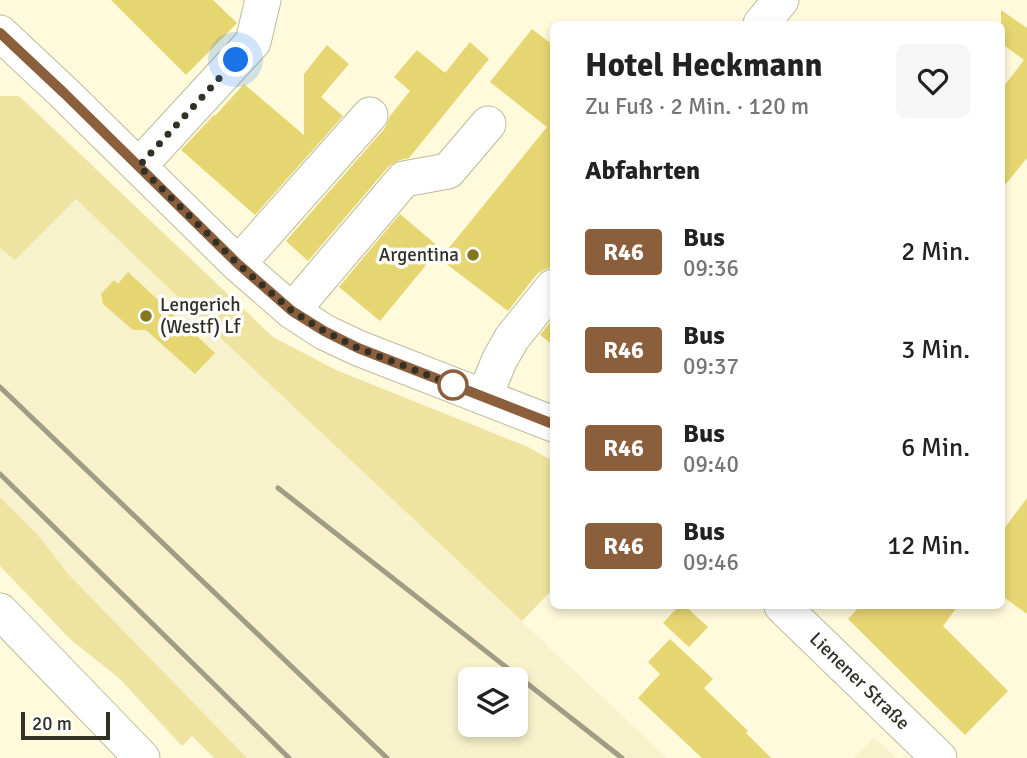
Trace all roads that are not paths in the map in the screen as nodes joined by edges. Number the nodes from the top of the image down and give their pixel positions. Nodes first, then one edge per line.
1 (263, 0) edge
2 (780, 0) edge
3 (763, 21) edge
4 (0, 33) edge
5 (370, 116) dead end
6 (488, 124) dead end
7 (139, 166) junction
8 (238, 264) junction
9 (550, 291) edge
10 (292, 311) junction
11 (484, 397) junction
12 (550, 423) edge
13 (785, 609) edge
14 (0, 611) edge
15 (142, 758) edge
16 (939, 758) edge

1 - 7 street
2 - 3 street
4 - 7 street
5 - 8 street
6 - 10 street
7 - 8 street
8 - 10 street
9 - 11 street
10 - 11 street
11 - 12 street
13 - 16 street, Lienener Straße
14 - 15 street

